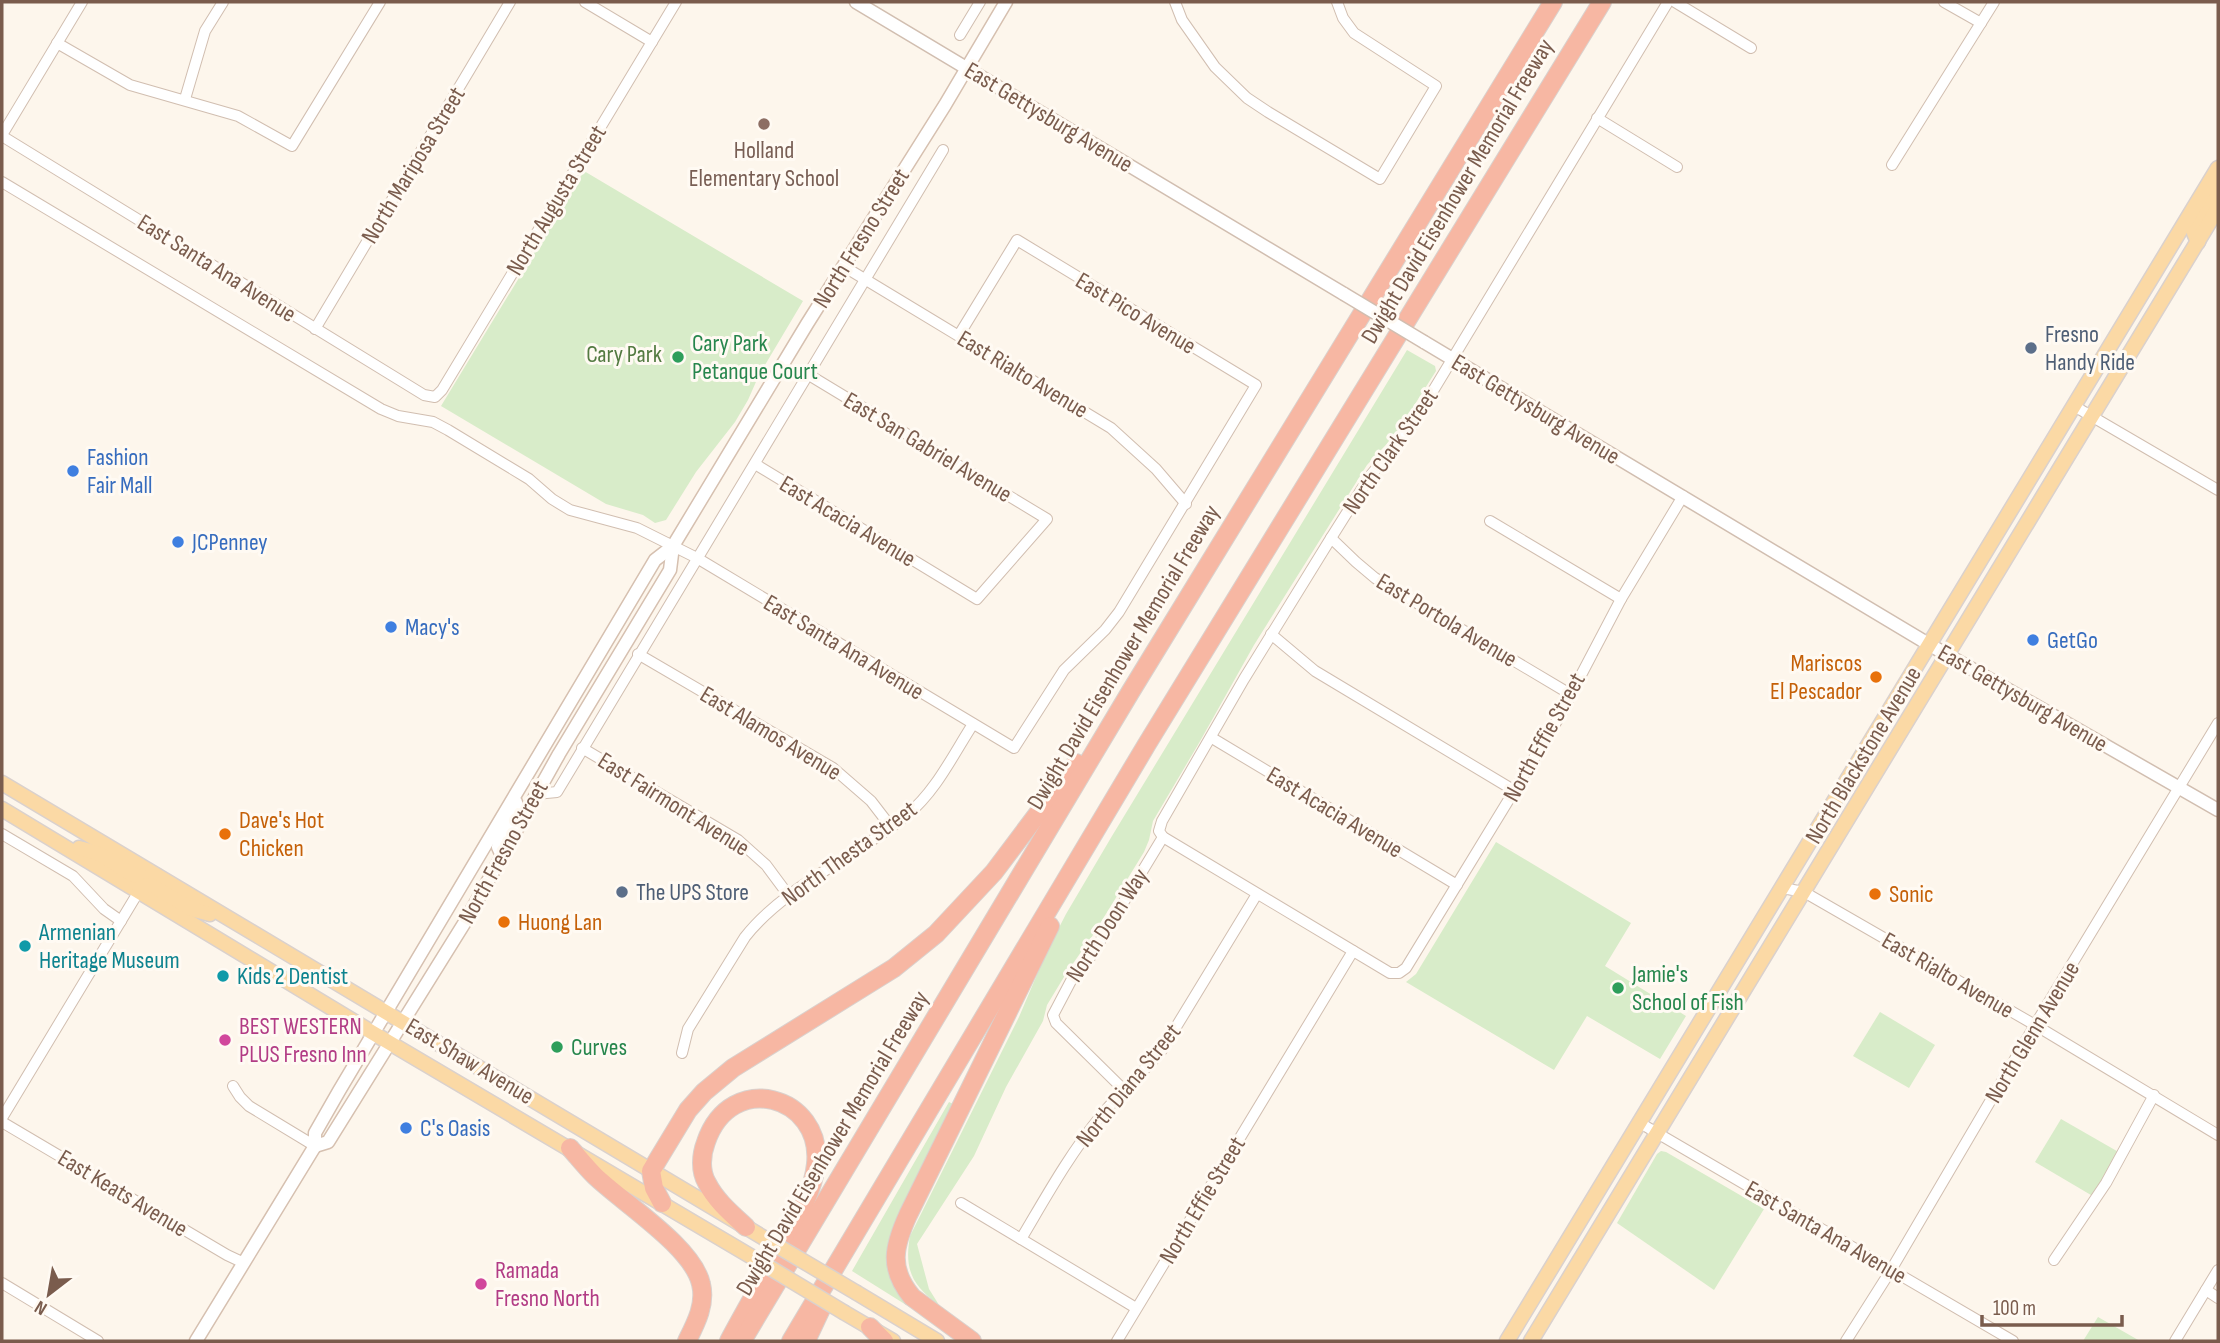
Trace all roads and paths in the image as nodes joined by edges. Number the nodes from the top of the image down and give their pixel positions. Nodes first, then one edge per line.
1 (82, 2) edge
2 (223, 2) edge
3 (380, 2) edge
4 (510, 2) edge
5 (584, 2) edge
6 (676, 2) edge
7 (856, 2) edge
8 (980, 2) edge
9 (1006, 2) edge
10 (1175, 2) edge
11 (1337, 2) edge
12 (1553, 2) edge
13 (1602, 2) edge
14 (1668, 2) edge
15 (1675, 2) edge
16 (1944, 2) edge
17 (1994, 2) edge
18 (1980, 23) junction
19 (960, 35) dead end
20 (652, 42) junction
21 (57, 43) junction
22 (1751, 48) dead end
23 (967, 68) junction
24 (185, 99) junction
25 (1597, 118) junction
26 (2, 135) edge
27 (943, 150) dead end
28 (1892, 164) dead end
29 (1677, 167) dead end
30 (2218, 170) edge
31 (2, 182) edge
32 (2218, 188) edge
33 (2218, 208) edge
34 (2198, 242) junction
35 (843, 266) junction
36 (865, 280) junction
37 (315, 329) junction
38 (959, 335) junction
39 (1452, 358) junction
40 (808, 375) junction
41 (435, 397) joint
42 (2074, 406) junction
43 (2092, 416) junction
44 (755, 464) junction
45 (2218, 490) edge
46 (1683, 496) junction
47 (1186, 504) junction
48 (1490, 521) dead end
49 (1331, 538) junction
50 (673, 546) junction
51 (697, 558) junction
52 (977, 598) joint
53 (1621, 599) junction
54 (1271, 635) junction
55 (1930, 645) junction
56 (638, 654) junction
57 (1948, 655) junction
58 (1131, 691) junction
59 (1570, 694) junction
60 (2218, 723) edge
61 (973, 724) junction
62 (1212, 738) junction
63 (1147, 744) junction
64 (582, 748) junction
65 (2, 783) edge
66 (2179, 788) junction
67 (1515, 791) junction
68 (516, 794) junction
69 (536, 794) junction
70 (2, 809) edge
71 (2218, 810) edge
72 (891, 827) junction
73 (2, 834) edge
74 (1161, 834) junction
75 (54, 840) junction
76 (502, 856) junction
77 (157, 876) junction
78 (1457, 885) junction
79 (1782, 888) junction
80 (139, 891) junction
81 (1804, 892) junction
82 (1257, 894) junction
83 (789, 896) junction
84 (229, 918) junction
85 (121, 921) junction
86 (1353, 951) junction
87 (386, 1011) junction
88 (403, 1021) junction
89 (2035, 1025) junction
90 (373, 1033) junction
91 (390, 1042) junction
92 (682, 1052) dead end
93 (960, 1056) junction
94 (233, 1086) dead end
95 (1125, 1091) junction
96 (2154, 1095) junction
97 (2, 1120) edge
98 (1640, 1123) junction
99 (1658, 1133) junction
100 (2218, 1135) edge
101 (315, 1146) junction
102 (569, 1148) junction
103 (651, 1171) junction
104 (662, 1203) junction
105 (961, 1203) dead end
106 (746, 1227) junction
107 (1021, 1239) junction
108 (2054, 1260) dead end
109 (244, 1263) junction
110 (1891, 1270) junction
111 (2218, 1270) edge
112 (2, 1283) edge
113 (2206, 1290) junction
114 (1535, 1294) junction
115 (2218, 1297) edge
116 (1136, 1308) junction
117 (870, 1327) junction
118 (98, 1341) edge
119 (196, 1341) edge
120 (687, 1341) edge
121 (729, 1341) edge
122 (741, 1341) edge
123 (790, 1341) edge
124 (806, 1341) edge
125 (884, 1341) edge
126 (893, 1341) edge
127 (937, 1341) edge
128 (972, 1341) edge
129 (1116, 1341) edge
130 (1507, 1341) edge
131 (1518, 1341) edge
132 (1531, 1341) edge
133 (1846, 1341) edge
134 (2013, 1341) edge
135 (2175, 1341) edge

1 - 21 street
2 - 24 street
3 - 24 street
4 - 37 street, North Mariposa Street
5 - 20 street
6 - 20 street, North Augusta Street
7 - 23 main road, East Gettysburg Avenue
8 - 19 street
9 - 23 main road, North Fresno Street
10 - 11 street
12 - 58 highway, Dwight David Eisenhower Memorial Freeway
13 - 63 highway, Dwight David Eisenhower Memorial Freeway
14 - 25 street, North Clark Street
15 - 22 street
16 - 18 street
17 - 18 street
18 - 28 street
20 - 41 street, North Augusta Street
21 - 24 street
21 - 26 street
23 - 35 main road, North Fresno Street
23 - 39 main road, East Gettysburg Avenue, bridge
25 - 29 street
25 - 39 street, North Clark Street
26 - 37 street, East Santa Ana Avenue
27 - 36 street
30 - 42 main road, North Blackstone Avenue
31 - 50 street, East Santa Ana Avenue
32 - 34 main road
33 - 34 main road, North Blackstone Avenue
34 - 43 main road, North Blackstone Avenue
35 - 36 street, East Rialto Avenue
35 - 50 main road, North Fresno Street
36 - 38 street, East Rialto Avenue
36 - 40 street
37 - 41 street, East Santa Ana Avenue
38 - 47 street, East Rialto Avenue
38 - 47 street, East Pico Avenue
39 - 46 main road, East Gettysburg Avenue
39 - 49 street, North Clark Street
40 - 44 street
40 - 52 street, East San Gabriel Avenue
42 - 43 street
42 - 55 main road, North Blackstone Avenue
43 - 45 street
43 - 57 main road, North Blackstone Avenue
44 - 51 street
44 - 52 street, East Acacia Avenue
46 - 53 street, North Effie Street
46 - 55 main road, East Gettysburg Avenue
47 - 61 street, East Santa Ana Avenue
48 - 53 street
49 - 54 street, North Clark Street
49 - 59 street, East Portola Avenue
50 - 51 street, East Santa Ana Avenue
50 - 68 main road, North Fresno Street
50 - 69 main road, North Fresno Street
51 - 56 street
51 - 61 street, East Santa Ana Avenue
53 - 59 street, North Effie Street
54 - 62 street, North Clark Street
54 - 67 street
55 - 57 main road, East Gettysburg Avenue
55 - 79 main road, North Blackstone Avenue
56 - 64 street
56 - 72 street, East Alamos Avenue
57 - 66 main road, East Gettysburg Avenue
57 - 81 main road, North Blackstone Avenue
58 - 103 highway
58 - 122 highway, Dwight David Eisenhower Memorial Freeway
59 - 67 street, North Effie Street
60 - 66 street, North Glenn Avenue
61 - 72 street, North Thesta Street
62 - 74 street, North Clark Street
62 - 78 street, East Acacia Avenue
63 - 93 highway, Dwight David Eisenhower Memorial Freeway
63 - 128 highway
64 - 69 street
64 - 83 street, East Fairmont Avenue
65 - 77 main road, East Shaw Avenue
66 - 71 main road, East Gettysburg Avenue
66 - 89 street, North Glenn Avenue
67 - 78 street, North Effie Street
68 - 76 main road
68 - 87 main road, North Fresno Street
69 - 76 main road, North Fresno Street
70 - 75 main road, East Shaw Avenue
72 - 83 street, North Thesta Street
73 - 85 street
74 - 82 street
74 - 95 street, North Doon Way
75 - 77 main road
75 - 80 main road, East Shaw Avenue
76 - 88 main road, North Fresno Street
77 - 84 main road, East Shaw Avenue
78 - 86 street, North Effie Street
79 - 81 street, East Rialto Avenue
79 - 98 main road, North Blackstone Avenue
80 - 84 main road
80 - 85 street
80 - 90 main road, East Shaw Avenue
81 - 89 street, East Rialto Avenue
81 - 99 main road, North Blackstone Avenue
82 - 86 street
82 - 95 street, North Diana Street
83 - 92 street, North Thesta Street
84 - 87 main road, East Shaw Avenue
85 - 97 street
86 - 116 street, North Effie Street
87 - 88 main road, East Shaw Avenue
87 - 90 main road, North Fresno Street
88 - 91 main road, North Fresno Street
88 - 103 main road, East Shaw Avenue
89 - 96 street, East Rialto Avenue
89 - 110 street, North Glenn Avenue
90 - 91 main road, East Shaw Avenue
90 - 101 main road, North Fresno Street
91 - 101 main road, North Fresno Street
91 - 102 main road, East Shaw Avenue
93 - 123 highway, Dwight David Eisenhower Memorial Freeway
93 - 124 highway
94 - 101 street
95 - 107 street, North Diana Street
96 - 100 street, East Rialto Avenue
96 - 108 street
97 - 109 street, East Keats Avenue
98 - 99 street, East Santa Ana Avenue
98 - 114 main road, North Blackstone Avenue
99 - 110 street, East Santa Ana Avenue
99 - 132 main road, North Blackstone Avenue
101 - 109 main road, North Fresno Street
102 - 104 main road, East Shaw Avenue
102 - 120 highway
103 - 104 highway
103 - 106 main road, East Shaw Avenue
104 - 117 main road, East Shaw Avenue, bridge
105 - 107 street
106 - 121 highway
106 - 127 main road, East Shaw Avenue, bridge
107 - 116 street
109 - 119 main road, North Fresno Street
110 - 133 street, North Glenn Avenue
110 - 134 street, East Santa Ana Avenue
111 - 113 street
112 - 118 street
113 - 115 street
113 - 135 street
114 - 130 main road, North Blackstone Avenue
114 - 131 main road
116 - 129 street, North Effie Street
117 - 125 highway
117 - 126 main road, East Shaw Avenue

